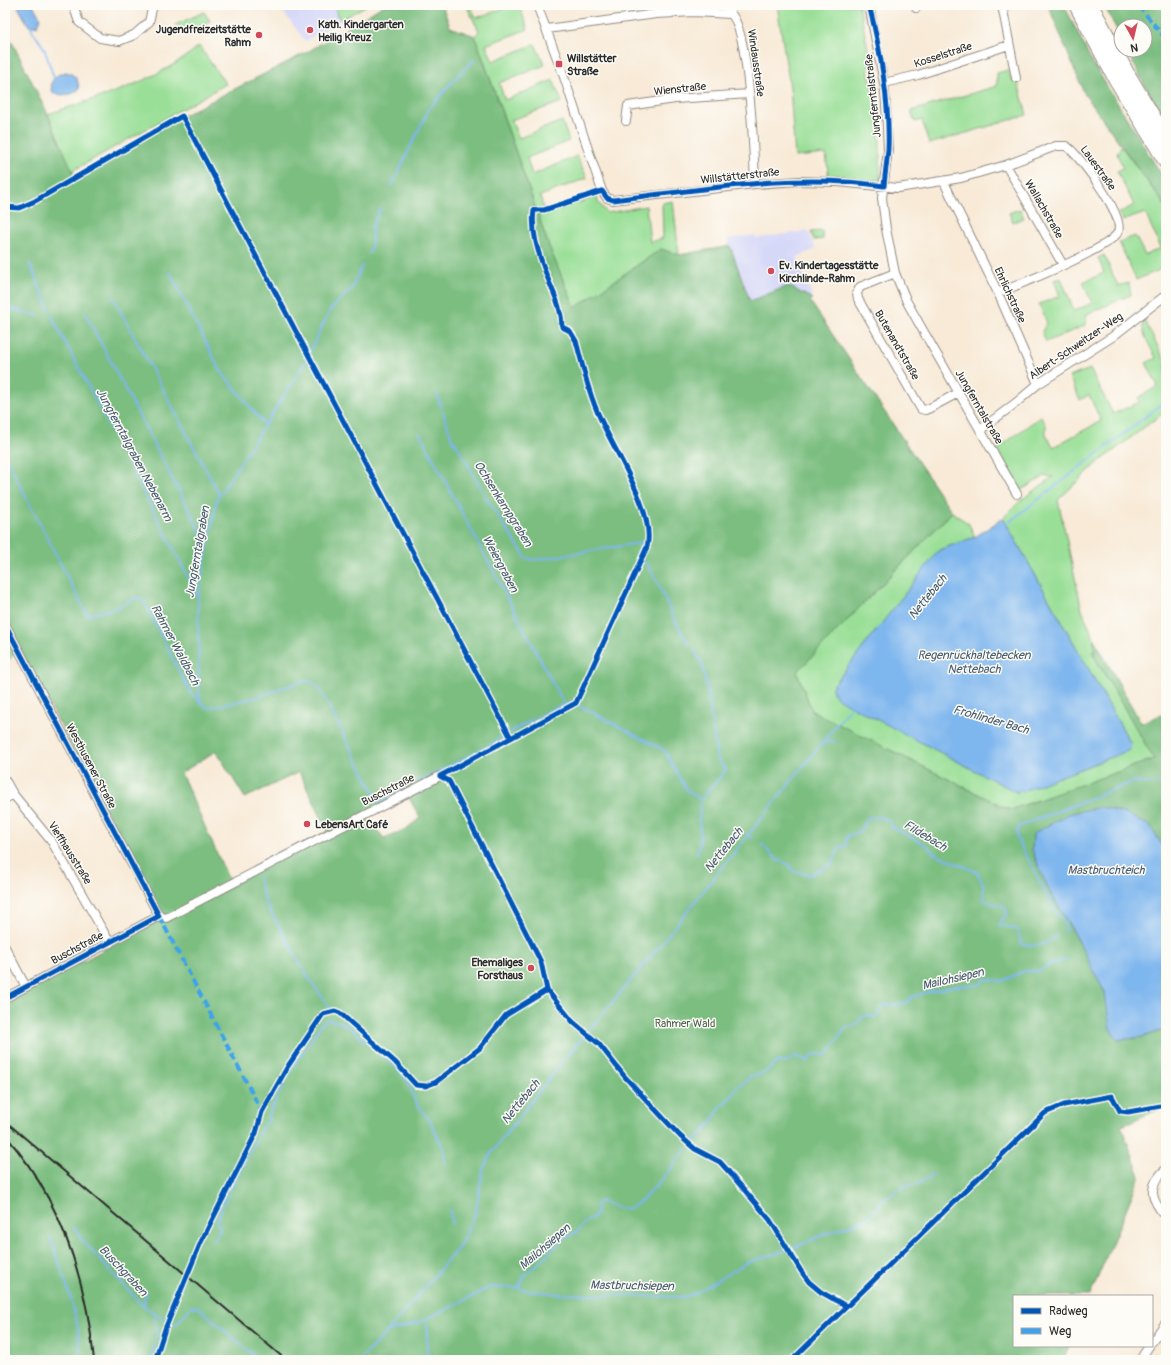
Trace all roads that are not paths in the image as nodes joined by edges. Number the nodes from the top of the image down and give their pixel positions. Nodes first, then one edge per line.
1 (73, 5) edge
2 (153, 5) edge
3 (537, 5) edge
4 (868, 5) edge
5 (1002, 5) edge
6 (1076, 5) edge
7 (1091, 5) edge
8 (547, 29) junction
9 (1009, 45) junction
10 (1016, 78) dead end
11 (884, 83) junction
12 (749, 94) junction
13 (626, 121) dead end
14 (1166, 138) edge
15 (1166, 162) edge
16 (1006, 165) junction
17 (944, 182) junction
18 (755, 184) junction
19 (884, 186) junction
20 (1064, 265) junction
21 (894, 273) junction
22 (998, 293) junction
23 (1166, 295) edge
24 (1038, 384) junction
25 (958, 393) junction
26 (980, 430) junction
27 (1017, 494) dead end
28 (5, 624) edge
29 (440, 776) dead end
30 (5, 780) edge
31 (13, 794) junction
32 (5, 798) edge
33 (159, 916) junction
34 (110, 943) junction
35 (5, 947) edge
36 (26, 987) junction
37 (5, 998) edge
38 (1166, 1168) edge
39 (1166, 1217) edge
40 (1166, 1322) edge
41 (1153, 1341) edge
42 (1148, 1347) edge
43 (1140, 1360) edge

1 - 2 street
3 - 8 street, Willstätterstraße
4 - 11 street, Jungferntalstraße
5 - 9 street
6 - 15 highway
7 - 14 highway
8 - 12 street, Windausstraße
8 - 18 street, Willstätterstraße
9 - 10 street
9 - 11 street, Kosselstraße
11 - 19 street, Jungferntalstraße
12 - 13 street, Wienstraße
12 - 18 street, Windausstraße
16 - 17 street, Lauestraße
16 - 20 street, Wallachstraße
16 - 20 street, Lauestraße
17 - 19 street, Lauestraße
17 - 22 street, Ehrlichstraße
18 - 19 street, Willstätterstraße
19 - 21 street, Jungferntalstraße
20 - 22 street, Lauestraße
21 - 25 street, Jungferntalstraße
21 - 25 street, Butenandtstraße
22 - 24 street, Ehrlichstraße
23 - 24 street, Albert-Schweitzer-Weg
24 - 26 street, Albert-Schweitzer-Weg
25 - 26 street, Jungferntalstraße
26 - 27 street, Jungferntalstraße
28 - 33 street, Westhusener Straße
29 - 33 street, Buschstraße
30 - 31 street, Vieffhausstraße
31 - 32 street
31 - 34 street, Vieffhausstraße
33 - 34 street, Buschstraße
34 - 36 street, Buschstraße
35 - 36 street
36 - 37 street, Buschstraße
38 - 39 street
40 - 41 street
42 - 43 street

